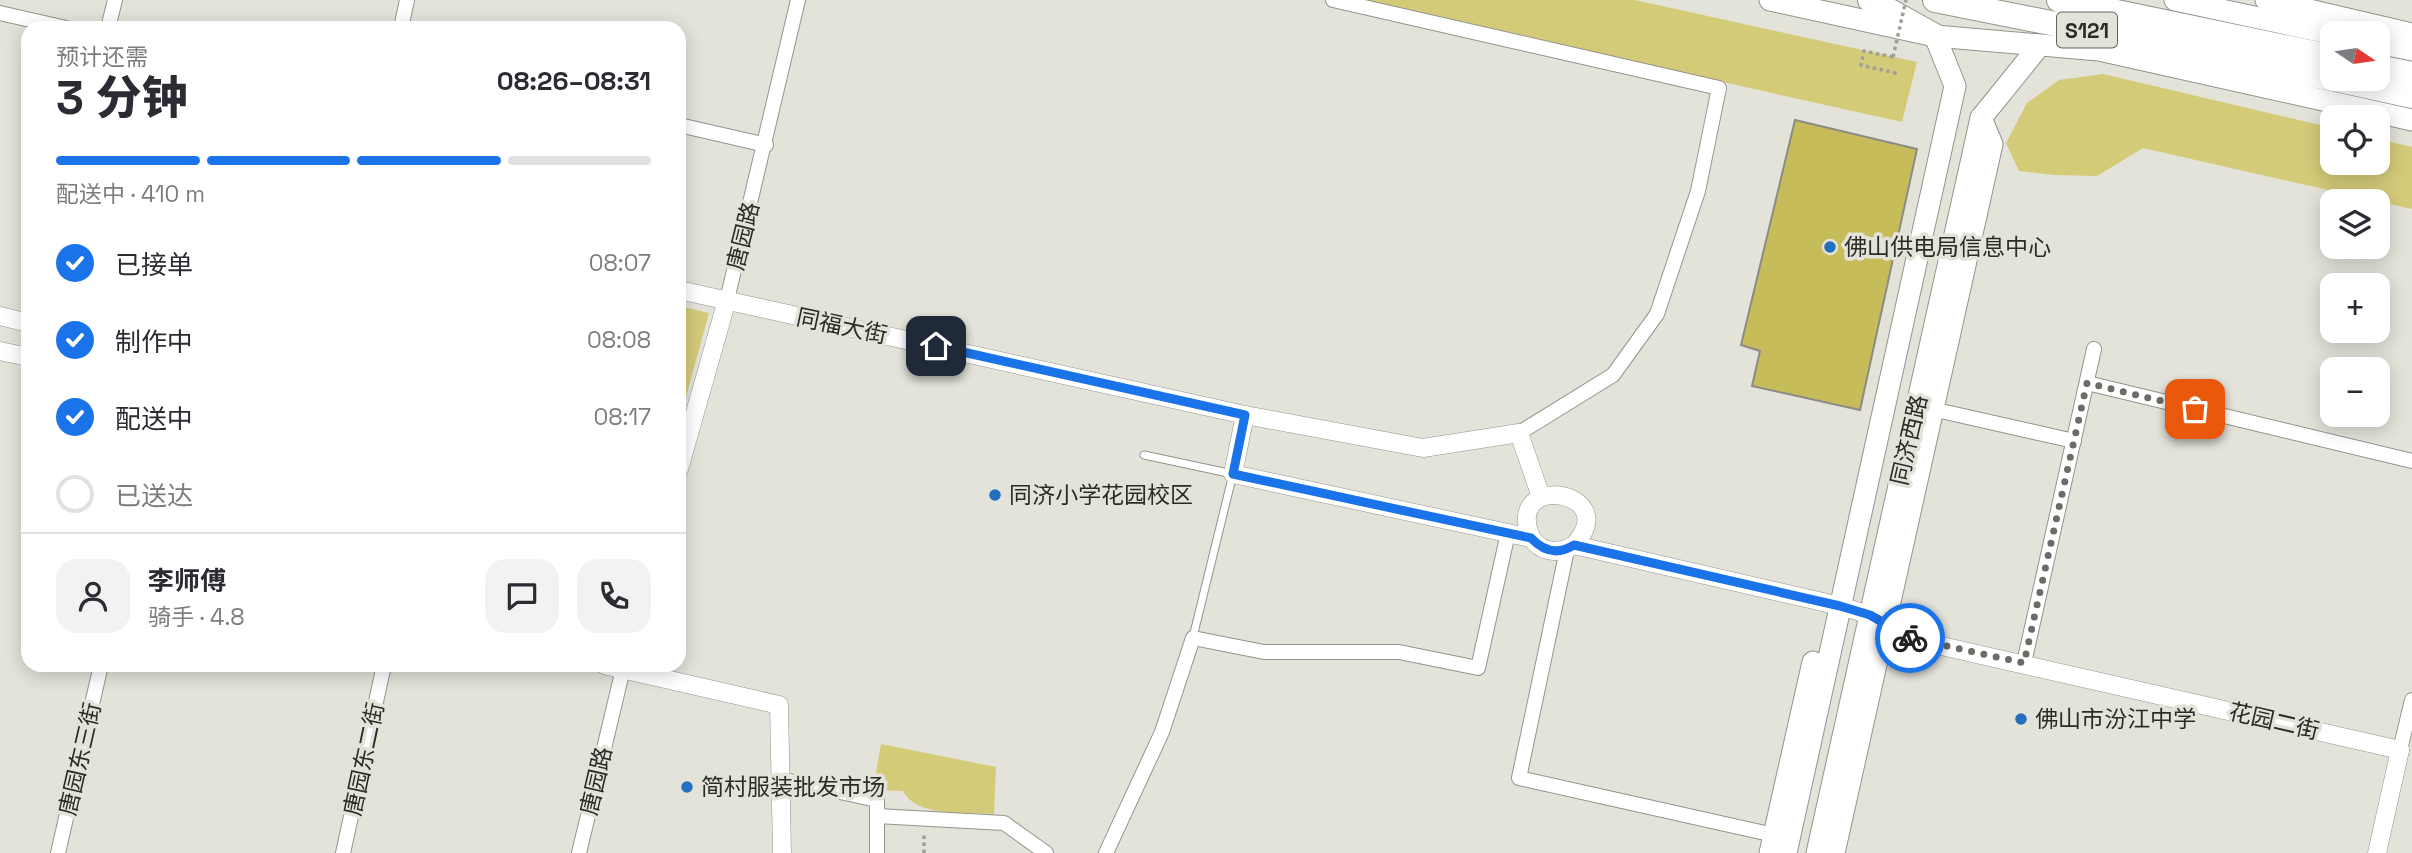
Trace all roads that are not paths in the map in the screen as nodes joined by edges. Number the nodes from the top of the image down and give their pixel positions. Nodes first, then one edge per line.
1 (115, 0) edge
2 (407, 0) edge
3 (798, 0) edge
4 (1333, 0) edge
5 (1770, 0) edge
6 (1870, 0) edge
7 (1935, 0) edge
8 (2059, 0) edge
9 (2175, 0) edge
10 (2266, 0) edge
11 (0, 13) edge
12 (35, 21) edge
13 (110, 21) edge
14 (402, 21) edge
15 (2320, 31) edge
16 (2412, 34) edge
17 (1935, 36) junction
18 (2040, 45) junction
19 (2390, 45) edge
20 (2412, 50) edge
21 (2320, 57) edge
22 (2242, 59) junction
23 (2390, 69) edge
24 (2187, 70) junction
25 (2412, 74) edge
26 (2320, 76) edge
27 (2389, 91) edge
28 (2412, 96) edge
29 (1951, 105) junction
30 (2320, 113) edge
31 (1981, 118) junction
32 (2412, 120) edge
33 (686, 127) edge
34 (2390, 129) edge
35 (2412, 134) edge
36 (766, 145) junction
37 (686, 291) edge
38 (727, 300) junction
39 (1894, 302) junction
40 (0, 316) edge
41 (21, 321) edge
42 (1900, 332) junction
43 (2094, 349) dead end
44 (0, 351) edge
45 (21, 356) edge
46 (1882, 358) junction
47 (2087, 383) junction
48 (1932, 410) junction
49 (1245, 415) junction
50 (1519, 433) junction
51 (2074, 441) junction
52 (686, 444) edge
53 (1144, 455) dead end
54 (2412, 461) edge
55 (1233, 474) junction
56 (1541, 497) junction
57 (1508, 533) junction
58 (1531, 538) junction
59 (1571, 547) junction
60 (1833, 605) junction
61 (1878, 619) junction
62 (1193, 638) junction
63 (2024, 663) junction
64 (99, 672) edge
65 (383, 672) edge
66 (622, 672) edge
67 (644, 672) edge
68 (2412, 699) edge
69 (2406, 757) edge
70 (780, 779) junction
71 (877, 816) junction
72 (1772, 844) edge
73 (58, 853) edge
74 (344, 853) edge
75 (579, 853) edge
76 (782, 853) edge
77 (877, 853) edge
78 (1046, 853) edge
79 (1106, 853) edge
80 (1786, 853) edge
81 (1817, 853) edge
82 (1833, 853) edge
83 (2377, 853) edge

1 - 13 street
2 - 14 street
3 - 36 street, 唐园路
4 - 50 street
5 - 17 main road
6 - 17 highway
7 - 22 highway, S121
8 - 22 highway, S121
9 - 15 main road
10 - 16 main road
11 - 12 street
17 - 18 main road
17 - 29 main road, 同济西路
18 - 24 main road
18 - 31 main road, 同济西路
19 - 20 main road
21 - 22 highway, S121
22 - 24 main road
22 - 26 highway, S121
22 - 32 main road
23 - 25 highway
24 - 30 main road
27 - 28 highway, S121
29 - 39 main road
29 - 42 main road, 同济西路
31 - 48 main road
31 - 61 main road, 同济西路
33 - 36 street
34 - 35 main road
36 - 38 street, 唐园路
37 - 38 street, 同福大街
38 - 49 street, 同福大街
38 - 52 street, 唐园路
39 - 42 main road
39 - 46 main road
40 - 41 street
42 - 46 main road
42 - 60 main road, 同济西路
43 - 47 street
44 - 45 street
46 - 60 main road
47 - 51 street
47 - 54 street
48 - 51 street
48 - 61 main road
49 - 50 street, 同福大街
49 - 55 street
50 - 56 street
51 - 63 street
53 - 55 lane
55 - 57 street
55 - 62 lane
56 - 58 street
56 - 59 street
57 - 58 street
57 - 62 street
58 - 59 street
59 - 60 street
59 - 72 street
60 - 61 street, 花园二街
60 - 72 main road
60 - 80 main road, 同济西路
61 - 63 street, 花园二街
61 - 81 main road, 同济西路
61 - 82 main road
62 - 79 street
63 - 69 street, 花园二街
64 - 73 street, 唐园东三街
65 - 74 street, 唐园东二街
66 - 75 street, 唐园路
67 - 70 street
68 - 69 street
69 - 83 street
70 - 71 street
70 - 76 street
71 - 77 street
71 - 78 street

